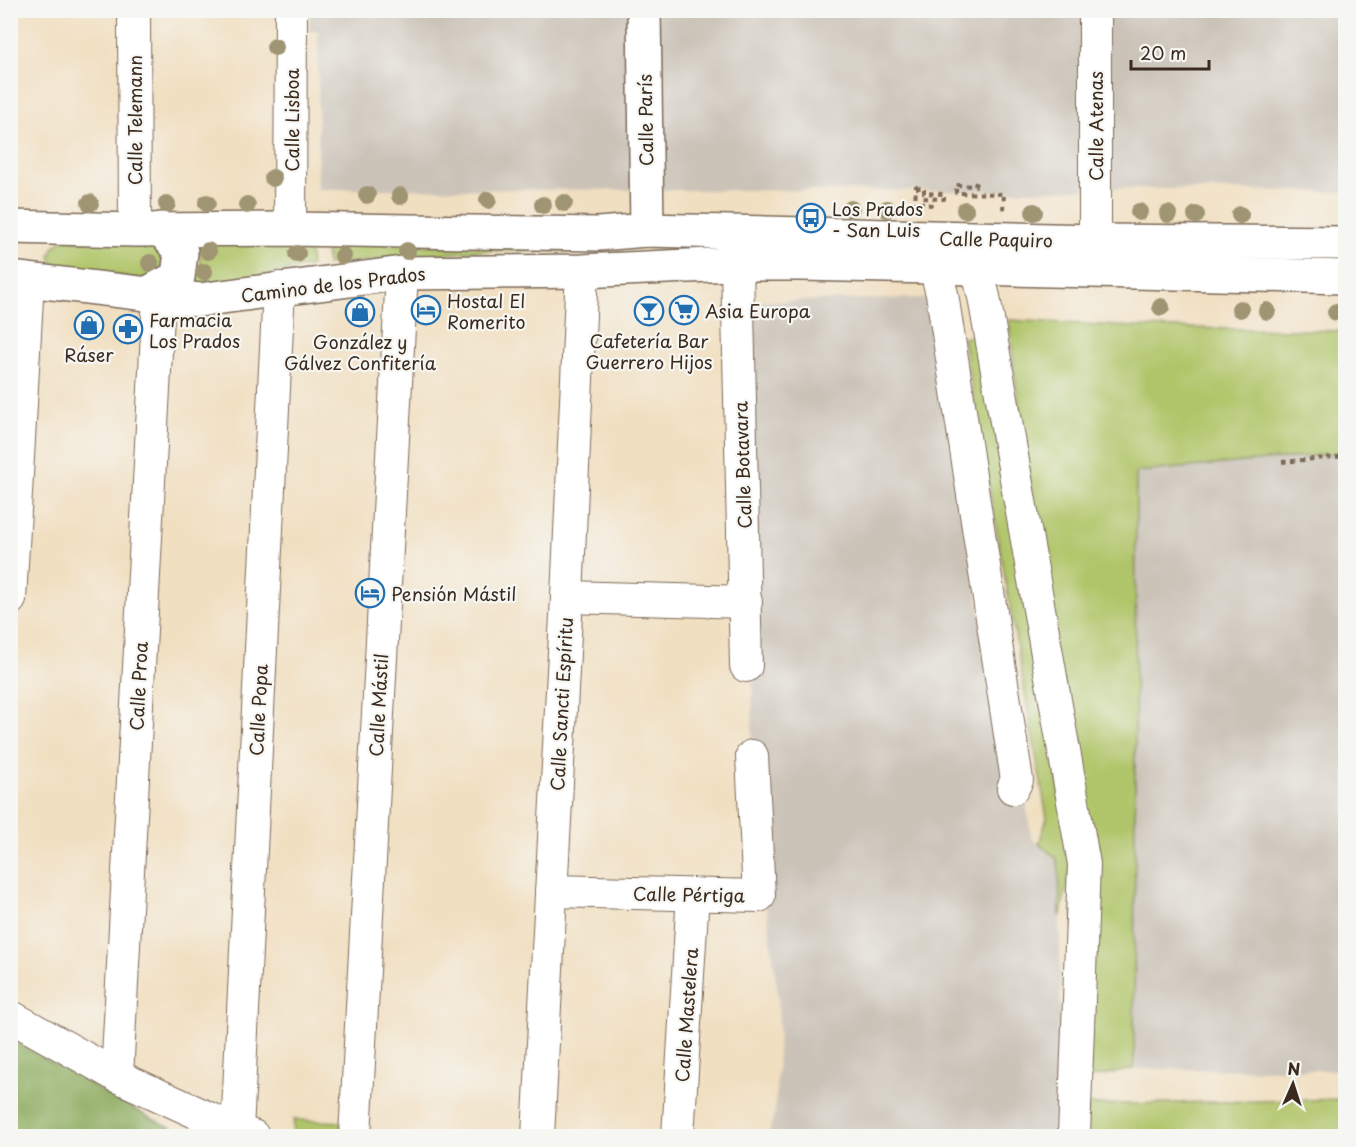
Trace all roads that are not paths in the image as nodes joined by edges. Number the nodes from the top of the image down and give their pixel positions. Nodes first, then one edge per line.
1 (134, 10) edge
2 (291, 10) edge
3 (644, 10) edge
4 (1095, 10) edge
5 (10, 227) edge
6 (59, 228) junction
7 (290, 229) junction
8 (148, 230) junction
9 (647, 230) junction
10 (1095, 241) junction
11 (1346, 243) edge
12 (737, 265) junction
13 (693, 266) junction
14 (935, 267) junction
15 (977, 268) junction
16 (588, 270) junction
17 (402, 273) junction
18 (1346, 277) edge
19 (32, 280) edge
20 (279, 288) junction
21 (153, 295) junction
22 (567, 597) junction
23 (10, 599) edge
24 (746, 602) junction
25 (746, 666) dead end
26 (752, 756) dead end
27 (1013, 788) dead end
28 (551, 891) junction
29 (693, 894) junction
30 (10, 1016) edge
31 (117, 1076) junction
32 (245, 1134) edge
33 (355, 1137) edge
34 (538, 1137) edge
35 (678, 1137) edge
36 (1074, 1137) edge

1 - 8 street, Calle Telemann
2 - 7 street, Calle Lisboa
3 - 9 main road, Calle París
4 - 10 street, Calle Atenas
5 - 6 main road
6 - 8 main road
6 - 19 main road
7 - 8 main road
7 - 9 main road
8 - 21 main road
9 - 10 main road, Calle Paquiro
9 - 13 main road
9 - 16 main road
10 - 11 main road, Calle Paquiro
12 - 13 main road, Calle Paquiro
12 - 14 main road, Calle Paquiro
12 - 24 street, Calle Botavara
13 - 16 main road, Camino de los Prados
14 - 15 main road, Calle Paquiro
14 - 27 street
15 - 18 main road, Calle Paquiro
15 - 36 street
16 - 17 main road, Camino de los Prados
16 - 22 street, Calle Sancti Espíritu
17 - 20 main road, Camino de los Prados
17 - 33 street, Calle Mástil
19 - 21 main road, Camino de los Prados
19 - 23 street
20 - 21 main road, Camino de los Prados
20 - 32 street, Calle Popa
21 - 31 street, Calle Proa
22 - 24 street
22 - 28 street, Calle Sancti Espíritu
24 - 25 street, Calle Botavara
26 - 29 street, Calle Pértiga
28 - 29 street, Calle Pértiga
28 - 34 street, Calle Sancti Espíritu
29 - 35 street, Calle Mastelera
30 - 31 street
31 - 32 street

